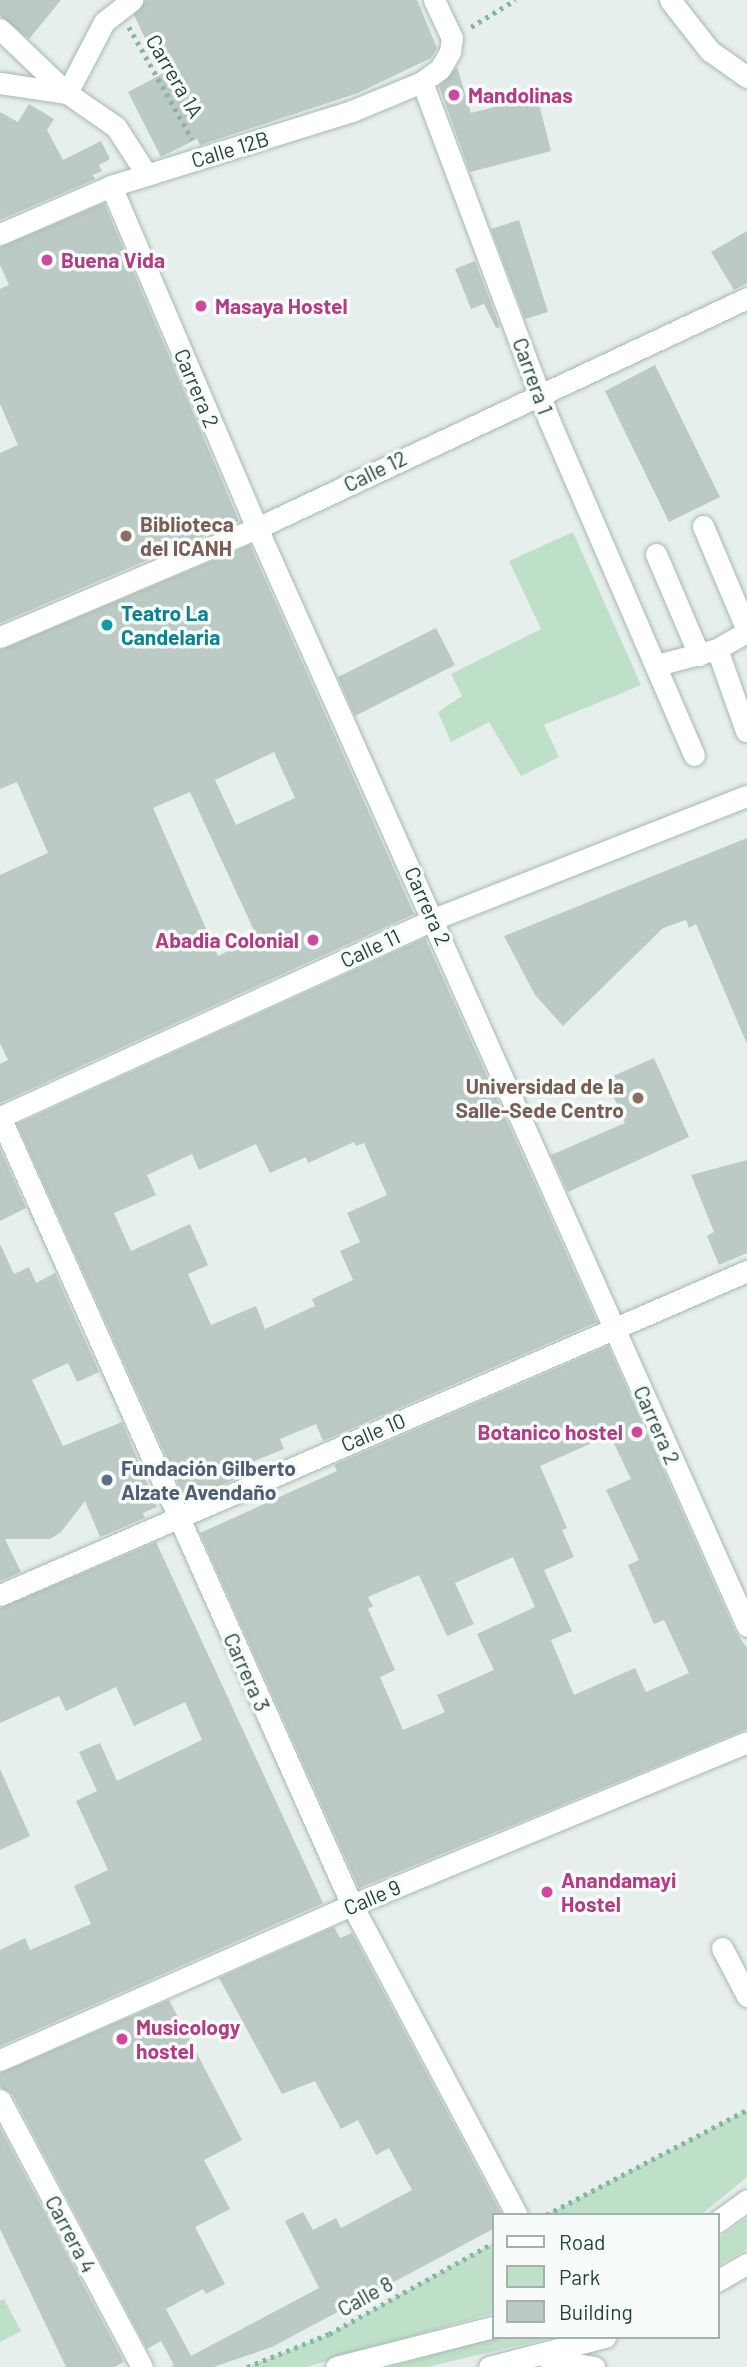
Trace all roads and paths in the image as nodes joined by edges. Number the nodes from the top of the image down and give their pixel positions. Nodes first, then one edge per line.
1 (434, 0) edge
2 (515, 0) edge
3 (670, 0) edge
4 (126, 5) edge
5 (0, 29) edge
6 (451, 45) junction
7 (747, 77) edge
8 (422, 82) junction
9 (0, 83) edge
10 (67, 93) junction
11 (203, 158) junction
12 (147, 175) junction
13 (111, 186) junction
14 (0, 234) edge
15 (747, 298) edge
16 (539, 392) junction
17 (702, 526) dead end
18 (257, 528) junction
19 (656, 554) dead end
20 (747, 631) edge
21 (0, 637) edge
22 (708, 652) junction
23 (657, 665) junction
24 (746, 732) edge
25 (694, 755) dead end
26 (747, 796) edge
27 (434, 919) junction
28 (0, 1117) edge
29 (747, 1270) edge
30 (615, 1331) junction
31 (177, 1518) junction
32 (0, 1595) edge
33 (747, 1626) edge
34 (747, 1742) edge
35 (352, 1905) junction
36 (722, 1948) dead end
37 (747, 1996) edge
38 (0, 2060) edge
39 (0, 2100) edge
40 (747, 2110) edge
41 (747, 2200) edge
42 (516, 2213) edge
43 (550, 2213) edge
44 (719, 2221) edge
45 (491, 2244) edge
46 (747, 2264) edge
47 (719, 2280) edge
48 (491, 2328) edge
49 (598, 2339) edge
50 (525, 2361) junction
51 (142, 2367) edge
52 (247, 2367) edge
53 (336, 2367) edge
54 (489, 2367) edge
55 (594, 2367) edge

1 - 6 street
2 - 6 path
3 - 7 street
4 - 10 street
4 - 11 path, Carrera 1A
5 - 10 street
6 - 8 street, Calle 12B
8 - 11 street, Calle 12B
8 - 16 street, Carrera 1
9 - 10 street
10 - 12 street
11 - 12 street, Calle 12B
12 - 13 street, Calle 12B
13 - 14 street, Calle 12B
13 - 18 street, Carrera 2
15 - 16 street, Calle 12
16 - 18 street, Calle 12
16 - 23 street, Carrera 1
17 - 20 street
18 - 21 street, Calle 12
18 - 27 street, Carrera 2
19 - 22 street
20 - 22 street
22 - 23 street
22 - 24 street
23 - 25 street, Carrera 1
26 - 27 street, Calle 11
27 - 28 street, Calle 11
27 - 30 street, Carrera 2
28 - 31 street, Carrera 3
29 - 30 street, Calle 10
30 - 31 street, Calle 10
30 - 33 street, Carrera 2
31 - 32 street, Calle 10
31 - 35 street, Carrera 3
34 - 35 street, Calle 9
35 - 38 street, Calle 9
35 - 42 street, Carrera 3
36 - 37 street
39 - 51 street, Carrera 4
40 - 43 path
41 - 44 street
45 - 52 path, Calle 8
46 - 47 street
48 - 53 street
49 - 50 street
50 - 54 street
50 - 55 street

